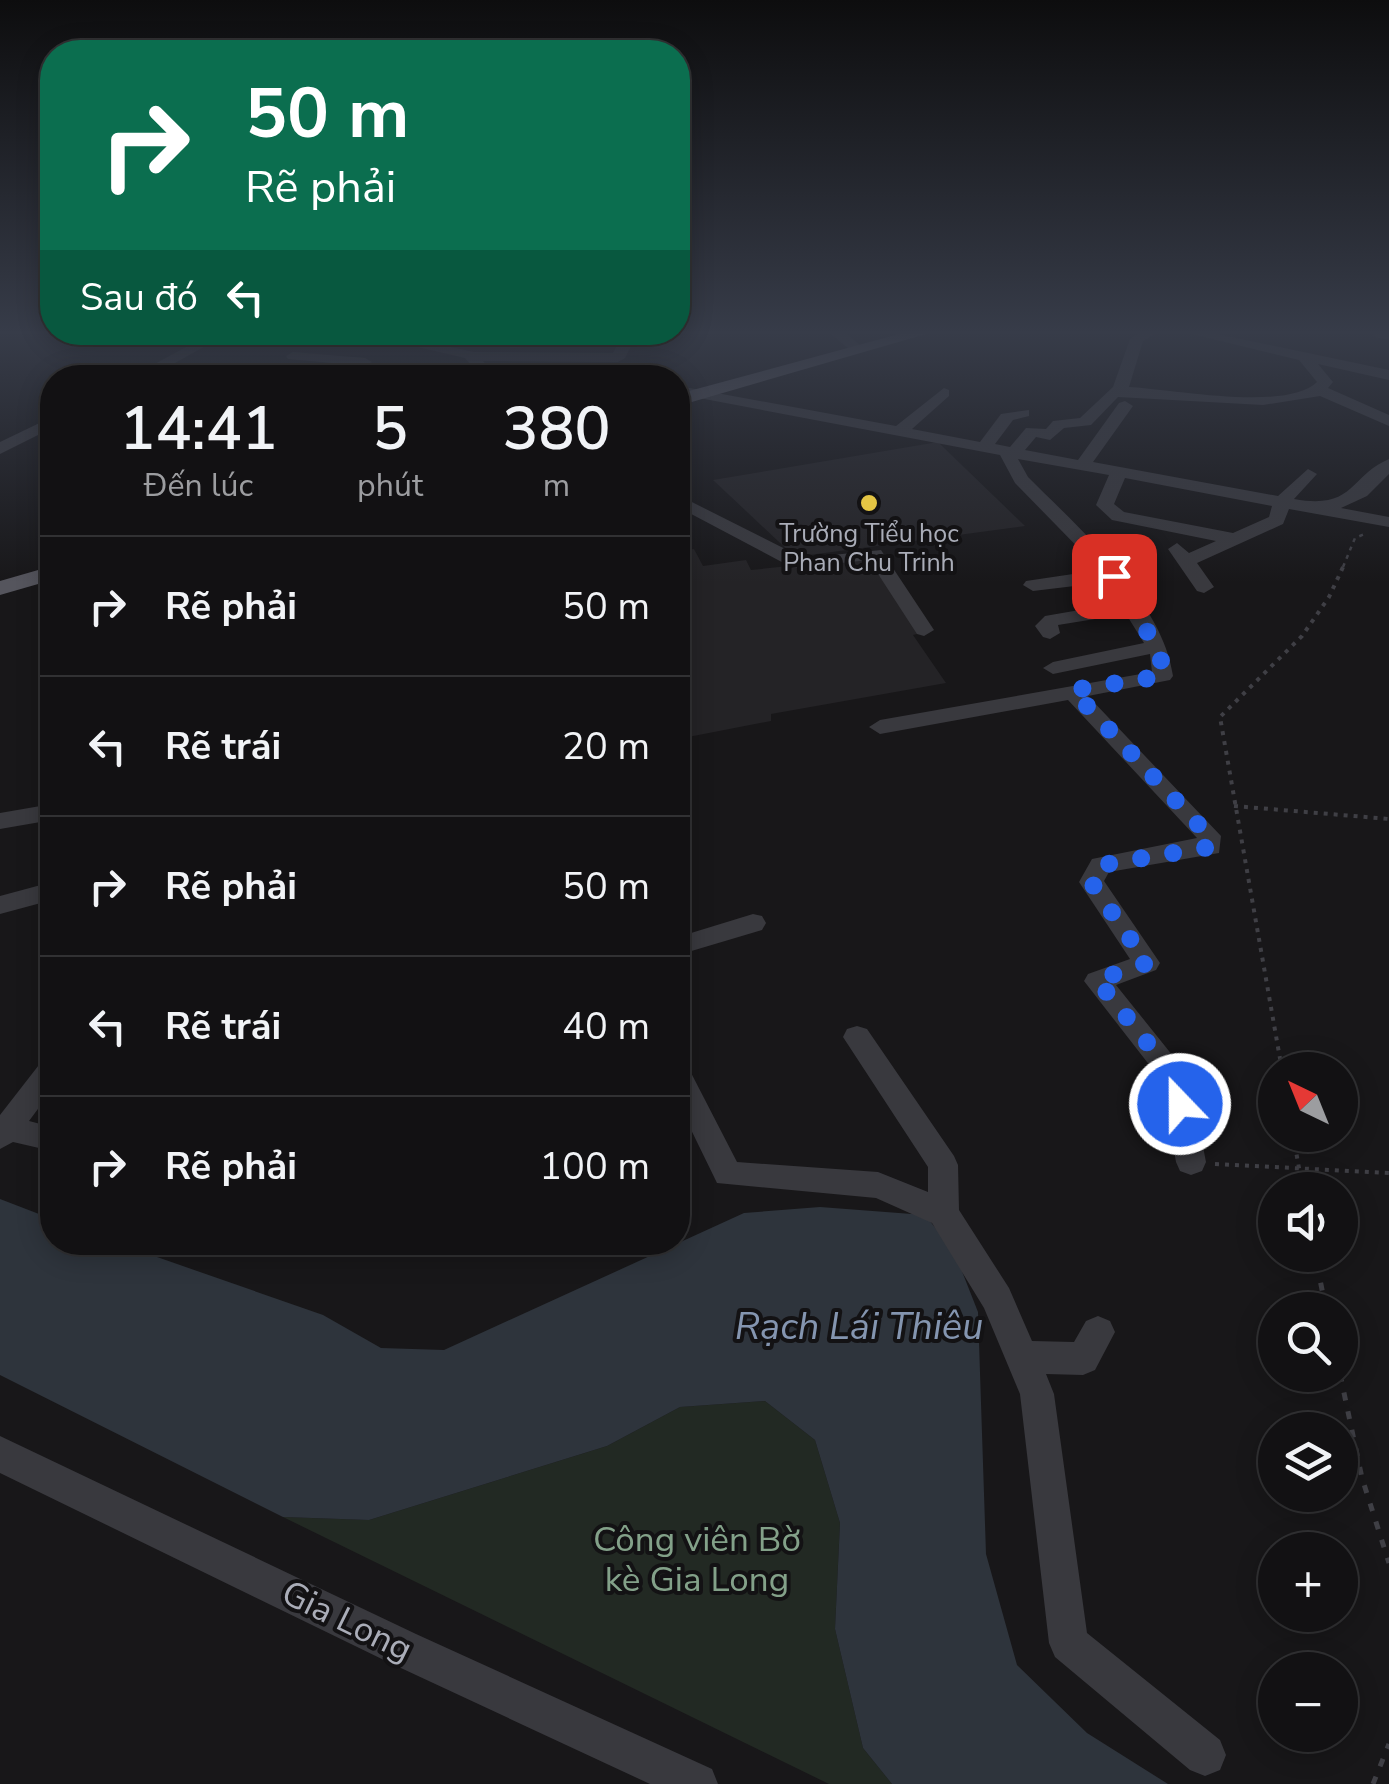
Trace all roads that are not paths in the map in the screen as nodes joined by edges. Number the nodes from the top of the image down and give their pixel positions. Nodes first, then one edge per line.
1 (818, 417) edge
2 (916, 417) edge
3 (1009, 417) edge
4 (1090, 417) edge
5 (1111, 417) edge
6 (40, 428) edge
7 (900, 431) junction
8 (984, 446) junction
9 (0, 450) edge
10 (1011, 451) junction
11 (1083, 464) junction
12 (1389, 464) edge
13 (1119, 471) junction
14 (1308, 474) dead end
15 (1282, 502) junction
16 (690, 506) edge
17 (1322, 510) junction
18 (1160, 524) junction
19 (1382, 524) edge
20 (1235, 539) junction
21 (1186, 561) junction
22 (40, 573) edge
23 (1114, 576) junction
24 (0, 585) edge
25 (1033, 585) dead end
26 (1204, 587) dead end
27 (1132, 608) junction
28 (924, 630) dead end
29 (1050, 633) dead end
30 (1156, 646) junction
31 (1053, 668) dead end
32 (1072, 690) junction
33 (880, 727) dead end
34 (40, 814) edge
35 (0, 821) edge
36 (40, 894) edge
37 (0, 905) edge
38 (753, 923) dead end
39 (690, 942) edge
40 (856, 1037) dead end
41 (40, 1085) edge
42 (690, 1099) edge
43 (4, 1133) edge
44 (40, 1138) edge
45 (1190, 1162) road end
46 (948, 1222) junction
47 (1098, 1332) dead end
48 (1022, 1357) junction
49 (0, 1454) edge
50 (1205, 1755) dead end
51 (697, 1784) edge

1 - 7 street
2 - 7 street
3 - 8 street
4 - 10 street
5 - 11 street
6 - 9 street
7 - 8 street
8 - 10 street
10 - 11 street
10 - 23 street
11 - 13 street
12 - 17 street
13 - 15 street
13 - 18 street
14 - 15 street
15 - 17 street
15 - 20 street
16 - 28 street
17 - 19 street
18 - 20 street
18 - 21 street
20 - 21 street
21 - 26 street
22 - 24 main road
23 - 25 street
23 - 27 street
27 - 29 street
27 - 30 street
30 - 31 street
30 - 32 street
32 - 33 street
32 - 45 street
34 - 35 street
36 - 37 street
38 - 39 street
40 - 46 street
41 - 43 street
42 - 46 street
43 - 44 street
46 - 48 street
47 - 48 street
48 - 50 street
49 - 51 street, Gia Long

